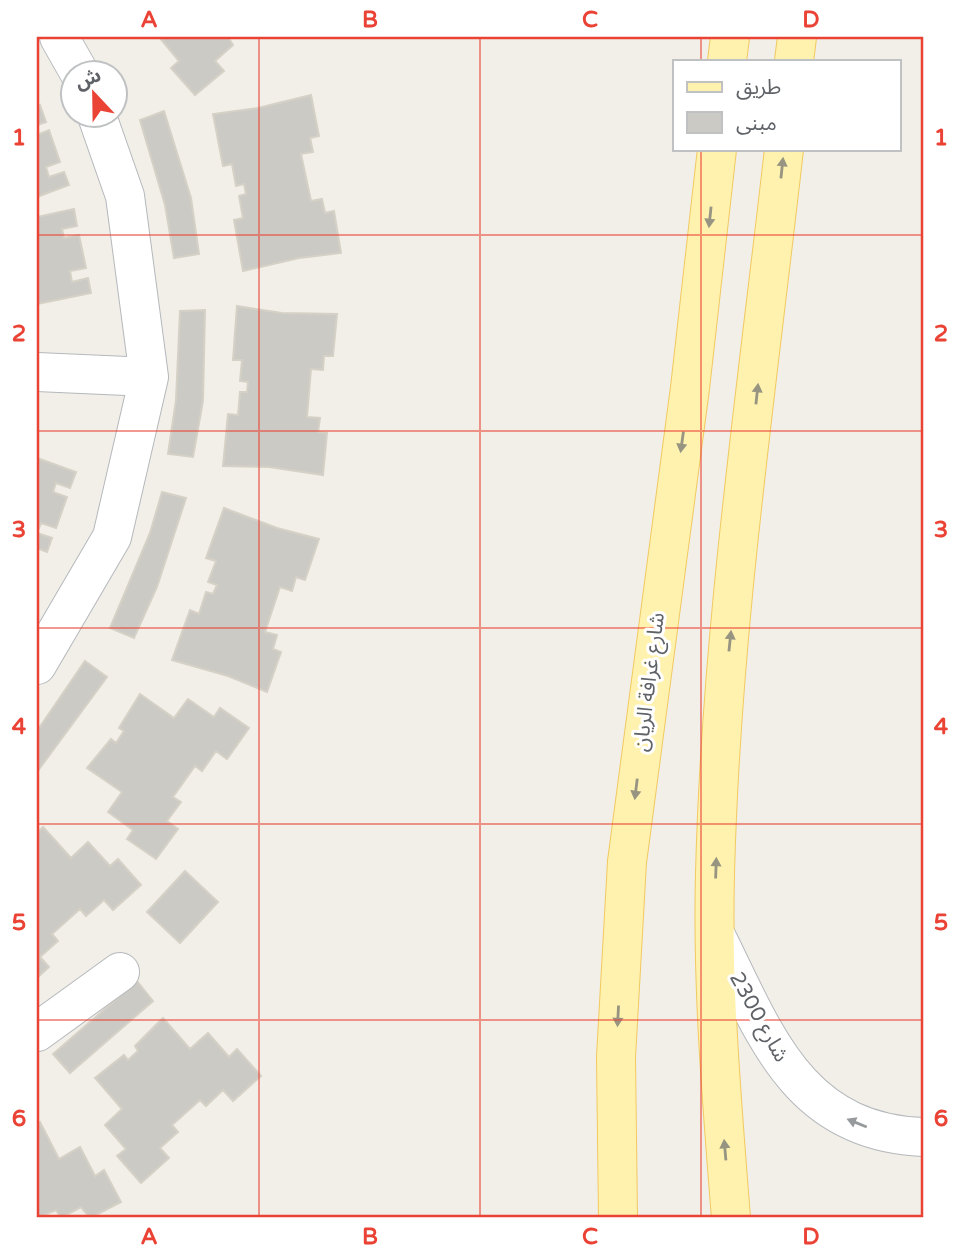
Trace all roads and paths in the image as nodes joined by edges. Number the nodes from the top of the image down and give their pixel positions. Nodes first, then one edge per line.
1 (59, 37) edge
2 (730, 37) edge
3 (797, 37) edge
4 (72, 60) edge
5 (727, 60) edge
6 (794, 60) edge
7 (102, 130) edge
8 (717, 150) edge
9 (784, 150) edge
10 (37, 372) edge
11 (149, 377) junction
12 (37, 665) edge
13 (716, 936) junction
14 (120, 972) dead end
15 (37, 1032) edge
16 (923, 1137) edge
17 (617, 1179) junction
18 (597, 1218) edge
19 (618, 1218) edge
20 (731, 1218) edge

1 - 4 street
2 - 5 main road
3 - 6 main road
7 - 11 street
8 -> 17 main road, شارع غرافة الريان
13 -> 9 main road
10 - 11 street
11 - 12 street
16 -> 13 street, شارع 2300
20 -> 13 main road
14 - 15 street
17 - 18 street
17 - 19 main road, شارع غرافة الريان

